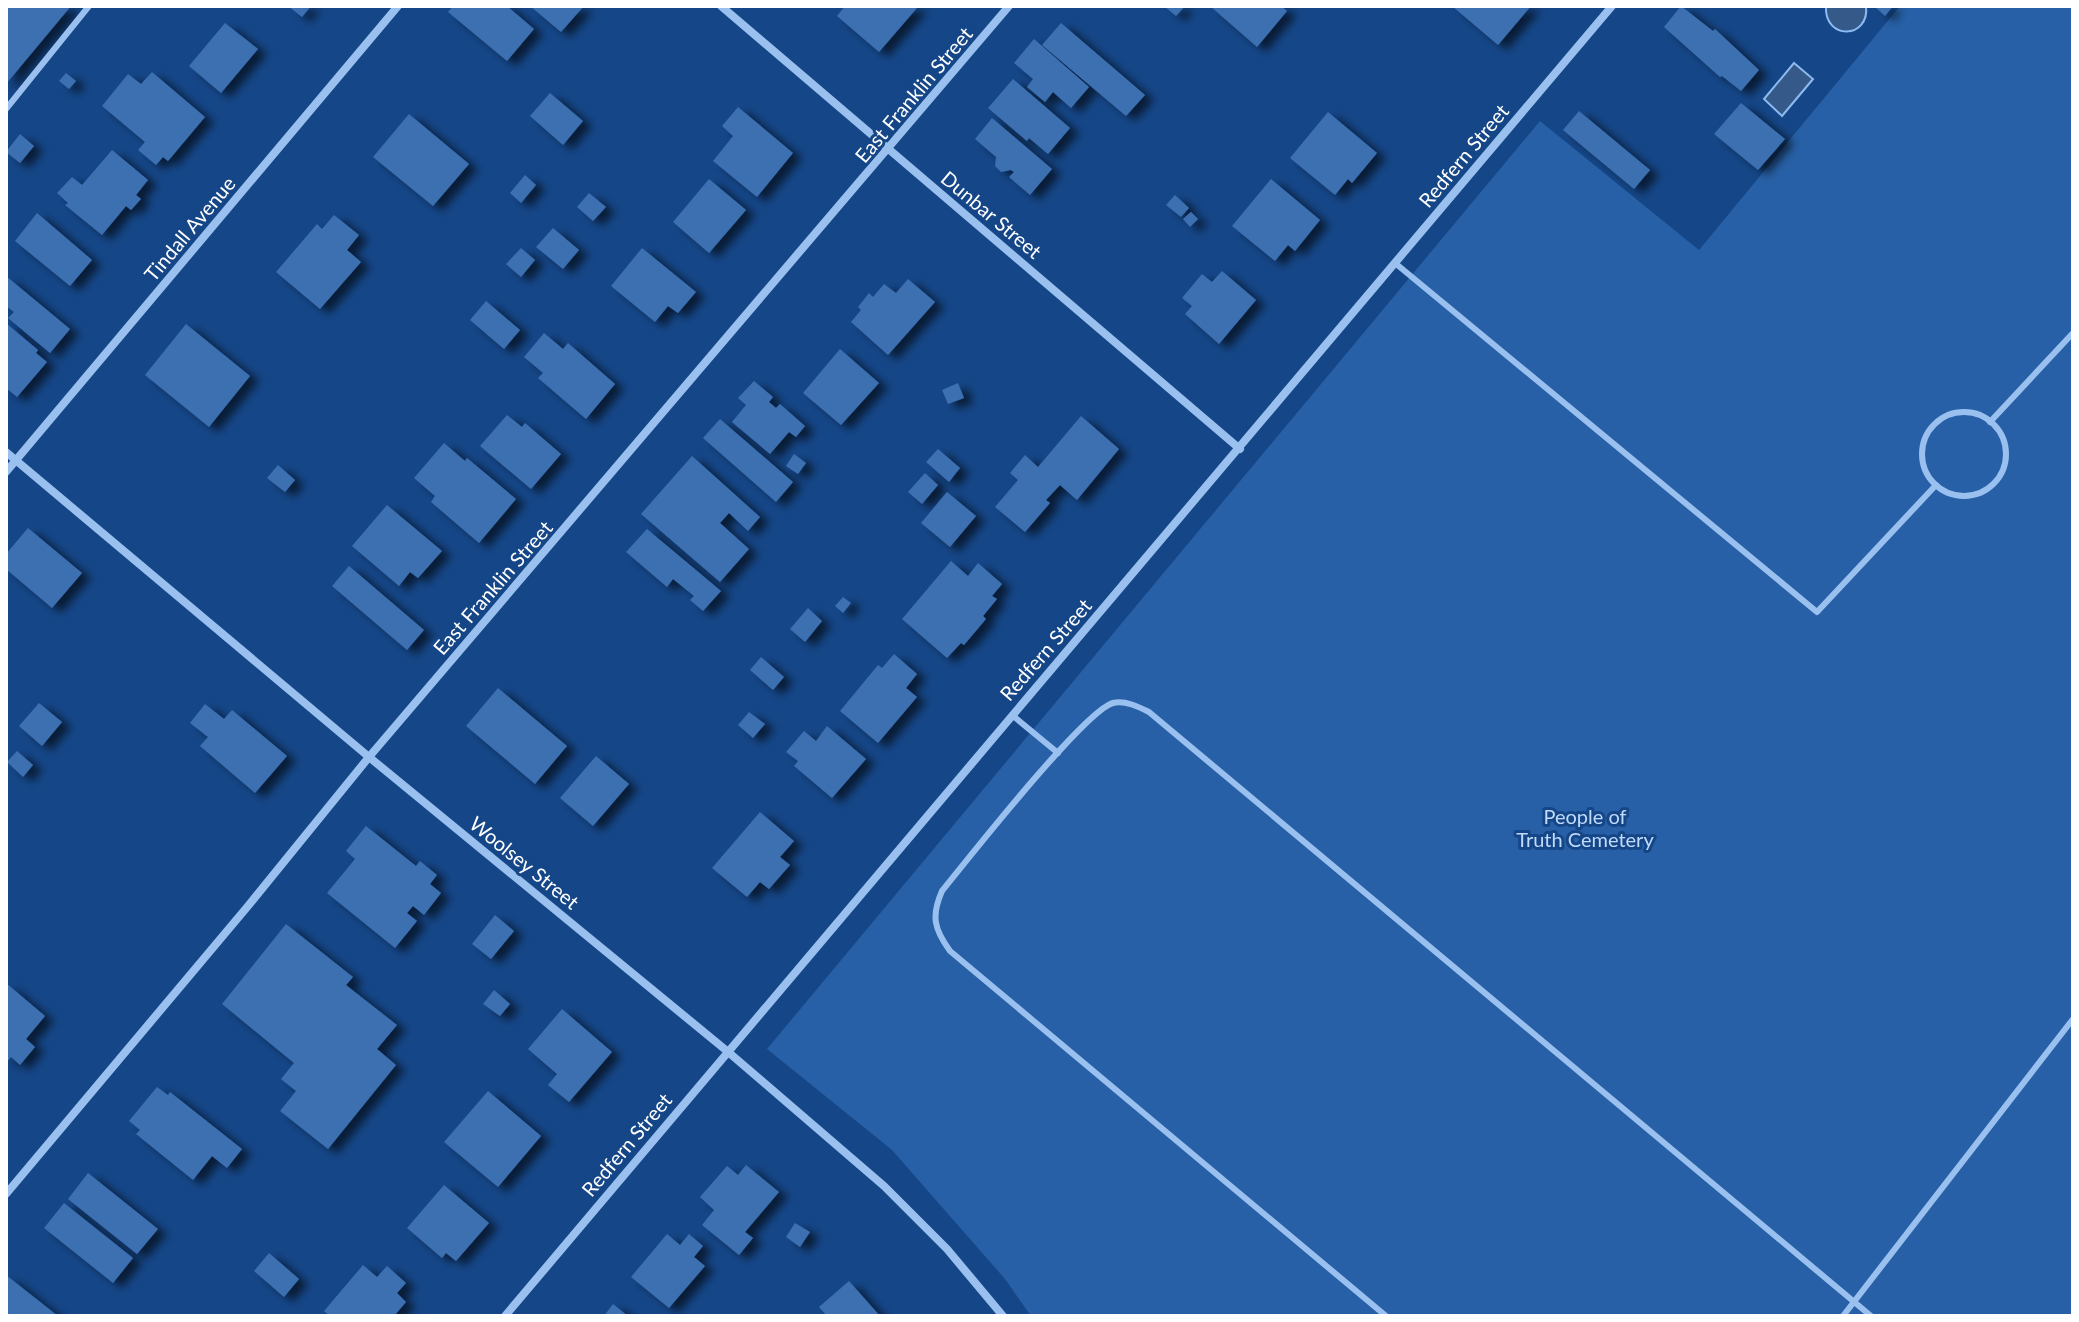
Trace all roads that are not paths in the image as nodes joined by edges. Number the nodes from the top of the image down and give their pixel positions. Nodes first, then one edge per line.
1 (89, 6) edge
2 (398, 6) edge
3 (721, 6) edge
4 (1009, 6) edge
5 (1612, 6) edge
6 (6, 109) edge
7 (889, 150) junction
8 (1395, 263) junction
9 (2073, 333) edge
10 (1990, 422) junction
11 (1240, 449) junction
12 (6, 452) edge
13 (16, 460) junction
14 (6, 472) edge
15 (1936, 485) junction
16 (1012, 715) junction
17 (1058, 753) junction
18 (369, 757) junction
19 (2073, 1019) edge
20 (727, 1051) junction
21 (6, 1194) edge
22 (1855, 1303) junction
23 (505, 1316) edge
24 (1003, 1316) edge
25 (1386, 1316) edge
26 (1843, 1316) edge
27 (1871, 1316) edge

1 - 6 lane
2 - 13 street, Tindall Avenue
3 - 7 street, Dunbar Street
4 - 7 street, East Franklin Street
5 - 8 street, Redfern Street
7 - 11 street, Dunbar Street
7 - 18 street, East Franklin Street
8 - 11 street, Redfern Street
8 - 15 lane
9 - 10 lane
10 - 15 lane
10 - 15 lane
11 - 16 street, Redfern Street
12 - 13 street, Woolsey Street
13 - 14 street, Tindall Avenue
13 - 18 street, Woolsey Street
16 - 17 lane
16 - 20 street, Redfern Street
17 - 22 lane
17 - 25 lane
18 - 20 street, Woolsey Street
18 - 21 street, East Franklin Street
19 - 22 lane
20 - 23 street, Redfern Street
20 - 24 street, Woolsey Street
22 - 26 lane
22 - 27 lane

